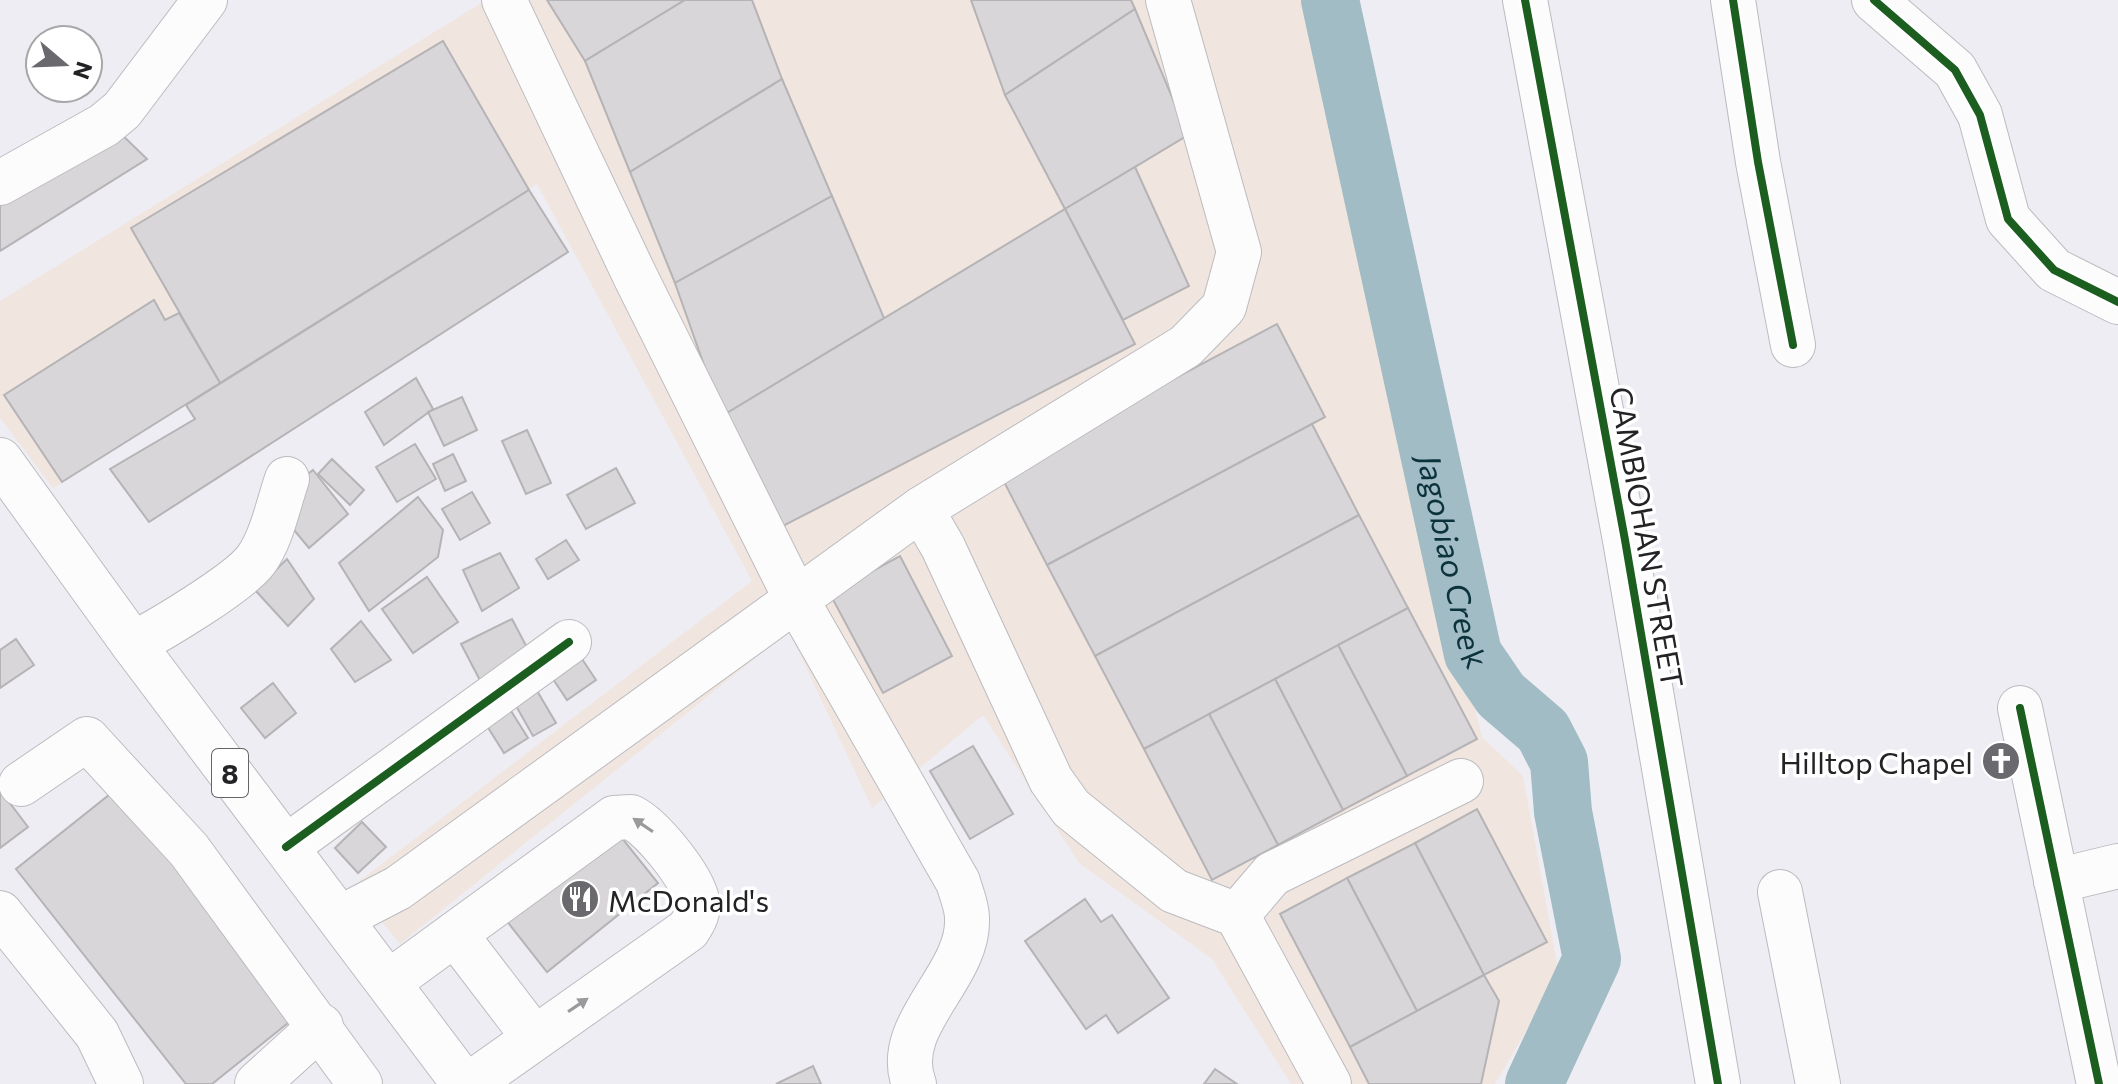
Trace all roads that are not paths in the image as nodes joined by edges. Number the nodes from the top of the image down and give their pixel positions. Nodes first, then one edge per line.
1 (205, 0) edge
2 (504, 0) edge
3 (1168, 0) edge
4 (1525, 0) edge
5 (1733, 0) edge
6 (1874, 0) edge
7 (0, 183) edge
8 (2118, 302) edge
9 (1793, 345) dead end
10 (0, 460) edge
11 (287, 479) dead end
12 (921, 509) junction
13 (796, 599) junction
14 (569, 642) dead end
15 (133, 644) junction
16 (2020, 708) dead end
17 (1461, 781) dead end
18 (21, 784) dead end
19 (286, 847) junction
20 (2118, 866) edge
21 (2056, 881) junction
22 (1780, 892) dead end
23 (0, 913) edge
24 (1237, 915) junction
25 (340, 918) junction
26 (455, 934) junction
27 (389, 982) junction
28 (321, 1026) junction
29 (533, 1036) junction
30 (121, 1084) edge
31 (257, 1084) edge
32 (360, 1084) edge
33 (467, 1084) edge
34 (914, 1084) edge
35 (1329, 1084) edge
36 (1718, 1084) edge
37 (1818, 1084) edge
38 (2099, 1084) edge

1 - 7 street
2 - 13 street
3 - 12 street
4 - 36 street, CAMBIOHAN STREET
5 - 9 street
6 - 8 street
10 - 15 street, 8
11 - 15 street
12 - 13 street
12 - 24 street
13 - 25 street
13 - 34 street
14 - 19 street
15 - 19 street, 8
16 - 21 street
17 - 24 street
18 - 28 street
19 - 25 street, 8
20 - 21 street
21 - 38 street
22 - 37 street
23 - 30 street
24 - 35 street
25 - 27 street, 8
26 - 27 street
26 - 29 street
29 -> 26 street
27 - 33 street, 8
28 - 31 street
28 - 32 street
29 - 33 street

